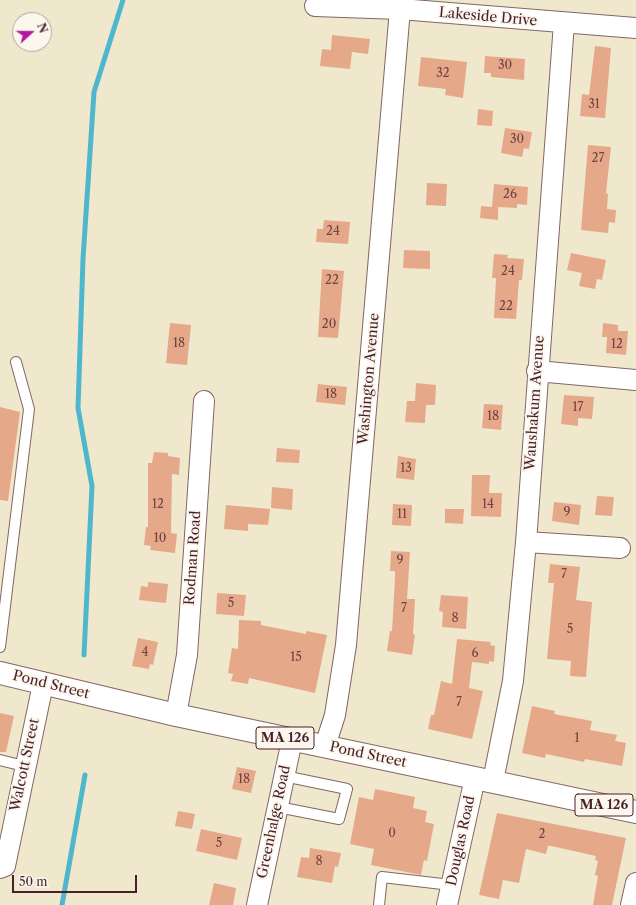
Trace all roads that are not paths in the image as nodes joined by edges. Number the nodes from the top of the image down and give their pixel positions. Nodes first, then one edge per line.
1 (315, 6) dead end
2 (400, 9) junction
3 (564, 23) junction
4 (636, 28) edge
5 (16, 362) dead end
6 (537, 371) junction
7 (636, 380) edge
8 (204, 401) dead end
9 (526, 542) junction
10 (620, 548) dead end
11 (0, 647) edge
12 (0, 673) edge
13 (43, 684) junction
14 (176, 715) junction
15 (292, 740) junction
16 (325, 746) junction
17 (0, 760) edge
18 (24, 766) junction
19 (284, 776) junction
20 (484, 780) junction
21 (278, 807) junction
22 (636, 812) edge
23 (0, 868) edge
24 (636, 883) edge
25 (451, 885) junction
26 (256, 905) edge
27 (379, 905) edge
28 (447, 905) edge
29 (631, 905) edge

1 - 2 street, Lakeside Drive
2 - 3 street, Lakeside Drive
2 - 16 street, Washington Avenue
3 - 4 street, Lakeside Drive
3 - 6 street, Waushakum Avenue
5 - 11 lane
6 - 7 street
6 - 9 street, Waushakum Avenue
8 - 14 street, Rodman Road
9 - 10 street
9 - 20 street, Waushakum Avenue
12 - 13 main road, Pond Street / MA 126
13 - 14 main road, Pond Street / MA 126
13 - 18 street, Walcott Street
14 - 15 main road, Pond Street / MA 126
15 - 16 main road, Pond Street / MA 126
15 - 19 street, Greenhalge Road
16 - 20 main road, Pond Street / MA 126
17 - 18 lane
18 - 23 street, Walcott Street
19 - 21 street, Greenhalge Road
19 - 21 lane
20 - 22 main road, Pond Street / MA 126
20 - 25 street, Douglas Road
21 - 26 street, Greenhalge Road
24 - 29 street
25 - 27 lane
25 - 28 street, Douglas Road

